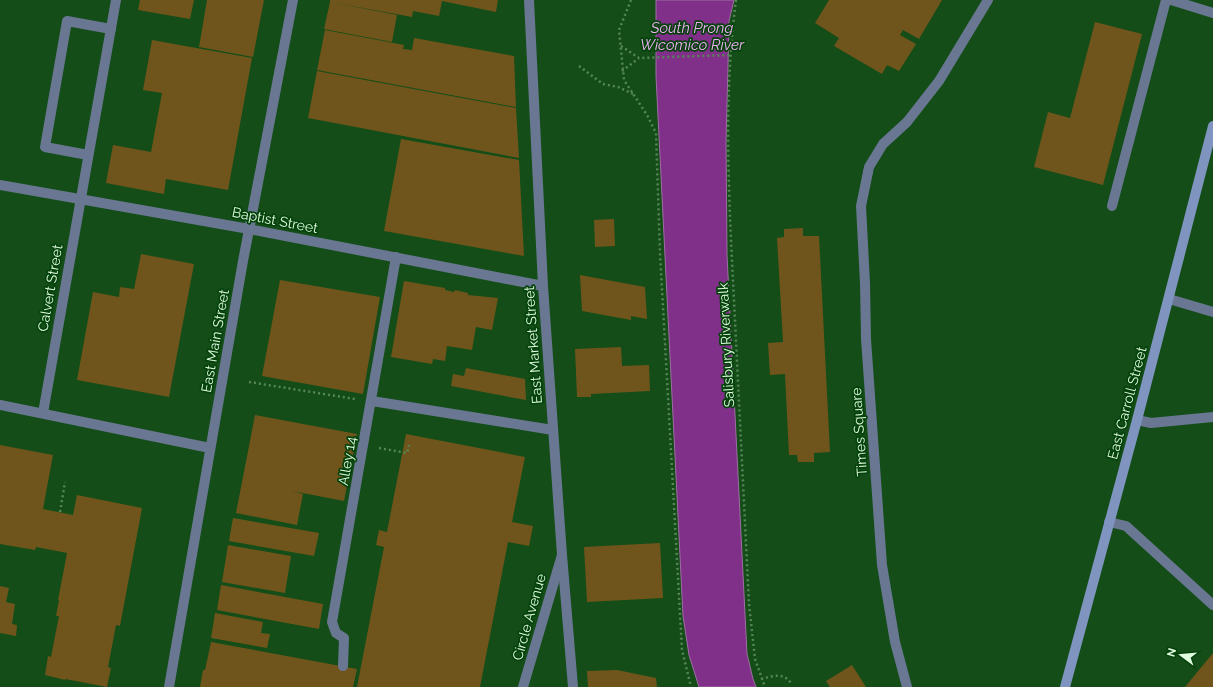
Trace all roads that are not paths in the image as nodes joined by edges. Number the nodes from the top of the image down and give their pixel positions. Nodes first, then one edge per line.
1 (116, 0) edge
2 (293, 0) edge
3 (529, 0) edge
4 (988, 0) edge
5 (1166, 0) edge
6 (1172, 0) edge
7 (1213, 13) edge
8 (111, 29) junction
9 (1213, 126) edge
10 (88, 155) junction
11 (0, 185) edge
12 (80, 200) junction
13 (1112, 206) dead end
14 (249, 229) junction
15 (396, 258) junction
16 (543, 286) junction
17 (1168, 299) junction
18 (1213, 312) edge
19 (372, 401) junction
20 (0, 405) edge
21 (42, 414) junction
22 (1213, 417) edge
23 (1137, 420) junction
24 (553, 430) junction
25 (210, 448) junction
26 (1110, 522) junction
27 (562, 555) junction
28 (1213, 605) edge
29 (343, 666) dead end
30 (169, 687) edge
31 (523, 687) edge
32 (573, 687) edge
33 (907, 687) edge
34 (1065, 687) edge

1 - 8 street, Calvert Street
2 - 14 street, East Main Street
3 - 16 street, East Market Street
4 - 33 street, Times Square
5 - 13 street
6 - 7 street
8 - 10 street, Calvert Street
8 - 10 street
9 - 17 main road, East Carroll Street
10 - 12 street, Calvert Street
11 - 12 street, Baptist Street
12 - 14 street, Baptist Street
12 - 21 street, Calvert Street
14 - 15 street, Baptist Street
14 - 25 street, East Main Street
15 - 16 street, Baptist Street
15 - 19 street, Alley 14
16 - 24 street, East Market Street
17 - 18 street
17 - 23 main road, East Carroll Street
19 - 24 street
19 - 29 street, Alley 14
20 - 21 street
21 - 25 street
22 - 23 street
23 - 26 main road, East Carroll Street
24 - 27 street, East Market Street
25 - 30 street, East Main Street
26 - 28 street
26 - 34 main road, East Carroll Street
27 - 31 street, Circle Avenue
27 - 32 street, East Market Street

